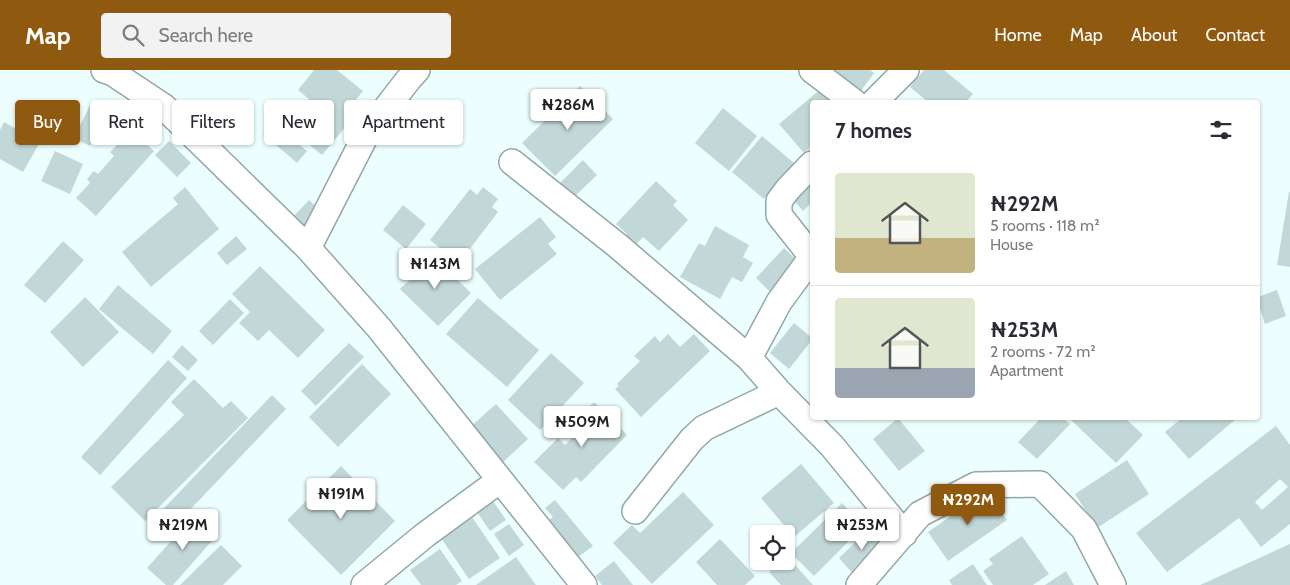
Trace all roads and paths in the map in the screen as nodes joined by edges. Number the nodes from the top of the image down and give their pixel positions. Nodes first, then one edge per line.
1 (417, 70) edge
2 (812, 70) edge
3 (906, 70) edge
4 (110, 71) edge
5 (851, 100) edge
6 (876, 100) edge
7 (512, 162) dead end
8 (810, 166) edge
9 (308, 248) junction
10 (749, 358) junction
11 (779, 392) junction
12 (500, 480) junction
13 (635, 512) dead end
14 (904, 534) junction
15 (364, 585) edge
16 (584, 585) edge
17 (859, 585) edge
18 (1113, 585) edge

1 - 9 street
2 - 5 street
3 - 6 street
4 - 9 street
7 - 10 street
8 - 10 street
9 - 12 street
10 - 11 street
11 - 13 street
11 - 14 street
12 - 15 street
12 - 16 street
14 - 17 street
14 - 18 street

